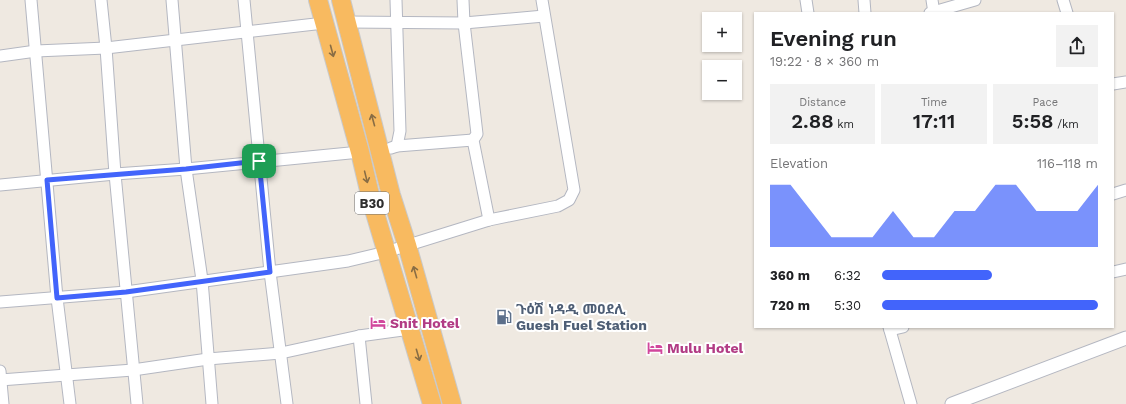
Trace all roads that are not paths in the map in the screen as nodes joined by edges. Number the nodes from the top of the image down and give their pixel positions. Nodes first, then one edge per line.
1 (31, 0) edge
2 (101, 0) edge
3 (172, 0) edge
4 (244, 0) edge
5 (318, 0) edge
6 (341, 0) edge
7 (396, 0) edge
8 (463, 0) edge
9 (542, 0) edge
10 (806, 0) edge
11 (864, 0) edge
12 (932, 0) edge
13 (975, 0) edge
14 (1062, 0) edge
15 (808, 12) edge
16 (865, 12) edge
17 (932, 12) edge
18 (1067, 12) edge
19 (544, 16) junction
20 (347, 22) junction
21 (324, 23) junction
22 (397, 23) junction
23 (464, 23) junction
24 (247, 31) junction
25 (176, 40) junction
26 (106, 48) junction
27 (36, 51) junction
28 (0, 56) edge
29 (1126, 82) edge
30 (1114, 84) edge
31 (473, 140) junction
32 (389, 149) junction
33 (360, 152) junction
34 (259, 161) junction
35 (186, 169) junction
36 (115, 174) junction
37 (47, 180) junction
38 (0, 185) edge
39 (1126, 190) edge
40 (1114, 194) edge
41 (489, 220) junction
42 (407, 245) junction
43 (386, 252) junction
44 (1126, 269) edge
45 (270, 272) junction
46 (1114, 272) edge
47 (202, 280) junction
48 (126, 292) junction
49 (57, 298) junction
50 (423, 301) junction
51 (0, 302) edge
52 (403, 307) junction
53 (410, 328) junction
54 (890, 329) edge
55 (359, 336) junction
56 (1126, 338) edge
57 (281, 353) junction
58 (208, 359) junction
59 (133, 370) junction
60 (67, 374) junction
61 (0, 377) edge
62 (3, 404) edge
63 (70, 404) edge
64 (136, 404) edge
65 (212, 404) edge
66 (287, 404) edge
67 (366, 404) edge
68 (432, 404) edge
69 (452, 404) edge
70 (911, 404) edge
71 (952, 404) edge

1 - 27 street
2 - 26 street
3 - 25 street
4 - 24 street
5 - 21 highway, B30
6 - 20 highway, B30
7 - 22 street
8 - 23 street
9 - 19 street
10 - 15 street
11 - 16 street
12 - 17 street
13 - 17 street
14 - 18 street
19 - 23 street
19 - 41 street
20 - 22 street
32 -> 20 highway, B30
21 - 24 street
21 -> 33 highway, B30
22 - 23 street
22 - 32 street
23 - 31 street
24 - 25 street
24 - 34 street
25 - 26 street
25 - 35 street
26 - 27 street
26 - 36 street
27 - 28 street
27 - 37 street
29 - 30 street
31 - 32 street
31 - 41 street
32 - 42 highway, B30
33 - 34 street
33 -> 43 highway, B30
34 - 35 street
34 - 45 street
35 - 36 street
35 - 47 street
36 - 37 street
36 - 48 street
37 - 38 street
37 - 49 street
39 - 40 street
41 - 42 street
42 - 43 street
50 -> 42 highway, B30
43 - 45 street
43 - 52 highway, B30
44 - 46 street
45 - 47 street
45 - 57 street
47 - 48 street
47 - 58 street
48 - 49 street
48 - 59 street
49 - 51 street
49 - 60 street
50 - 52 highway
50 - 69 highway, B30
52 - 53 highway, B30
53 - 55 street
53 -> 68 highway, B30
54 - 70 street
55 - 57 street
55 - 67 street
56 - 71 street
57 - 58 street
57 - 66 street
58 - 59 street
58 - 65 street
59 - 60 street
59 - 64 street
60 - 61 street
60 - 63 street
61 - 62 street

